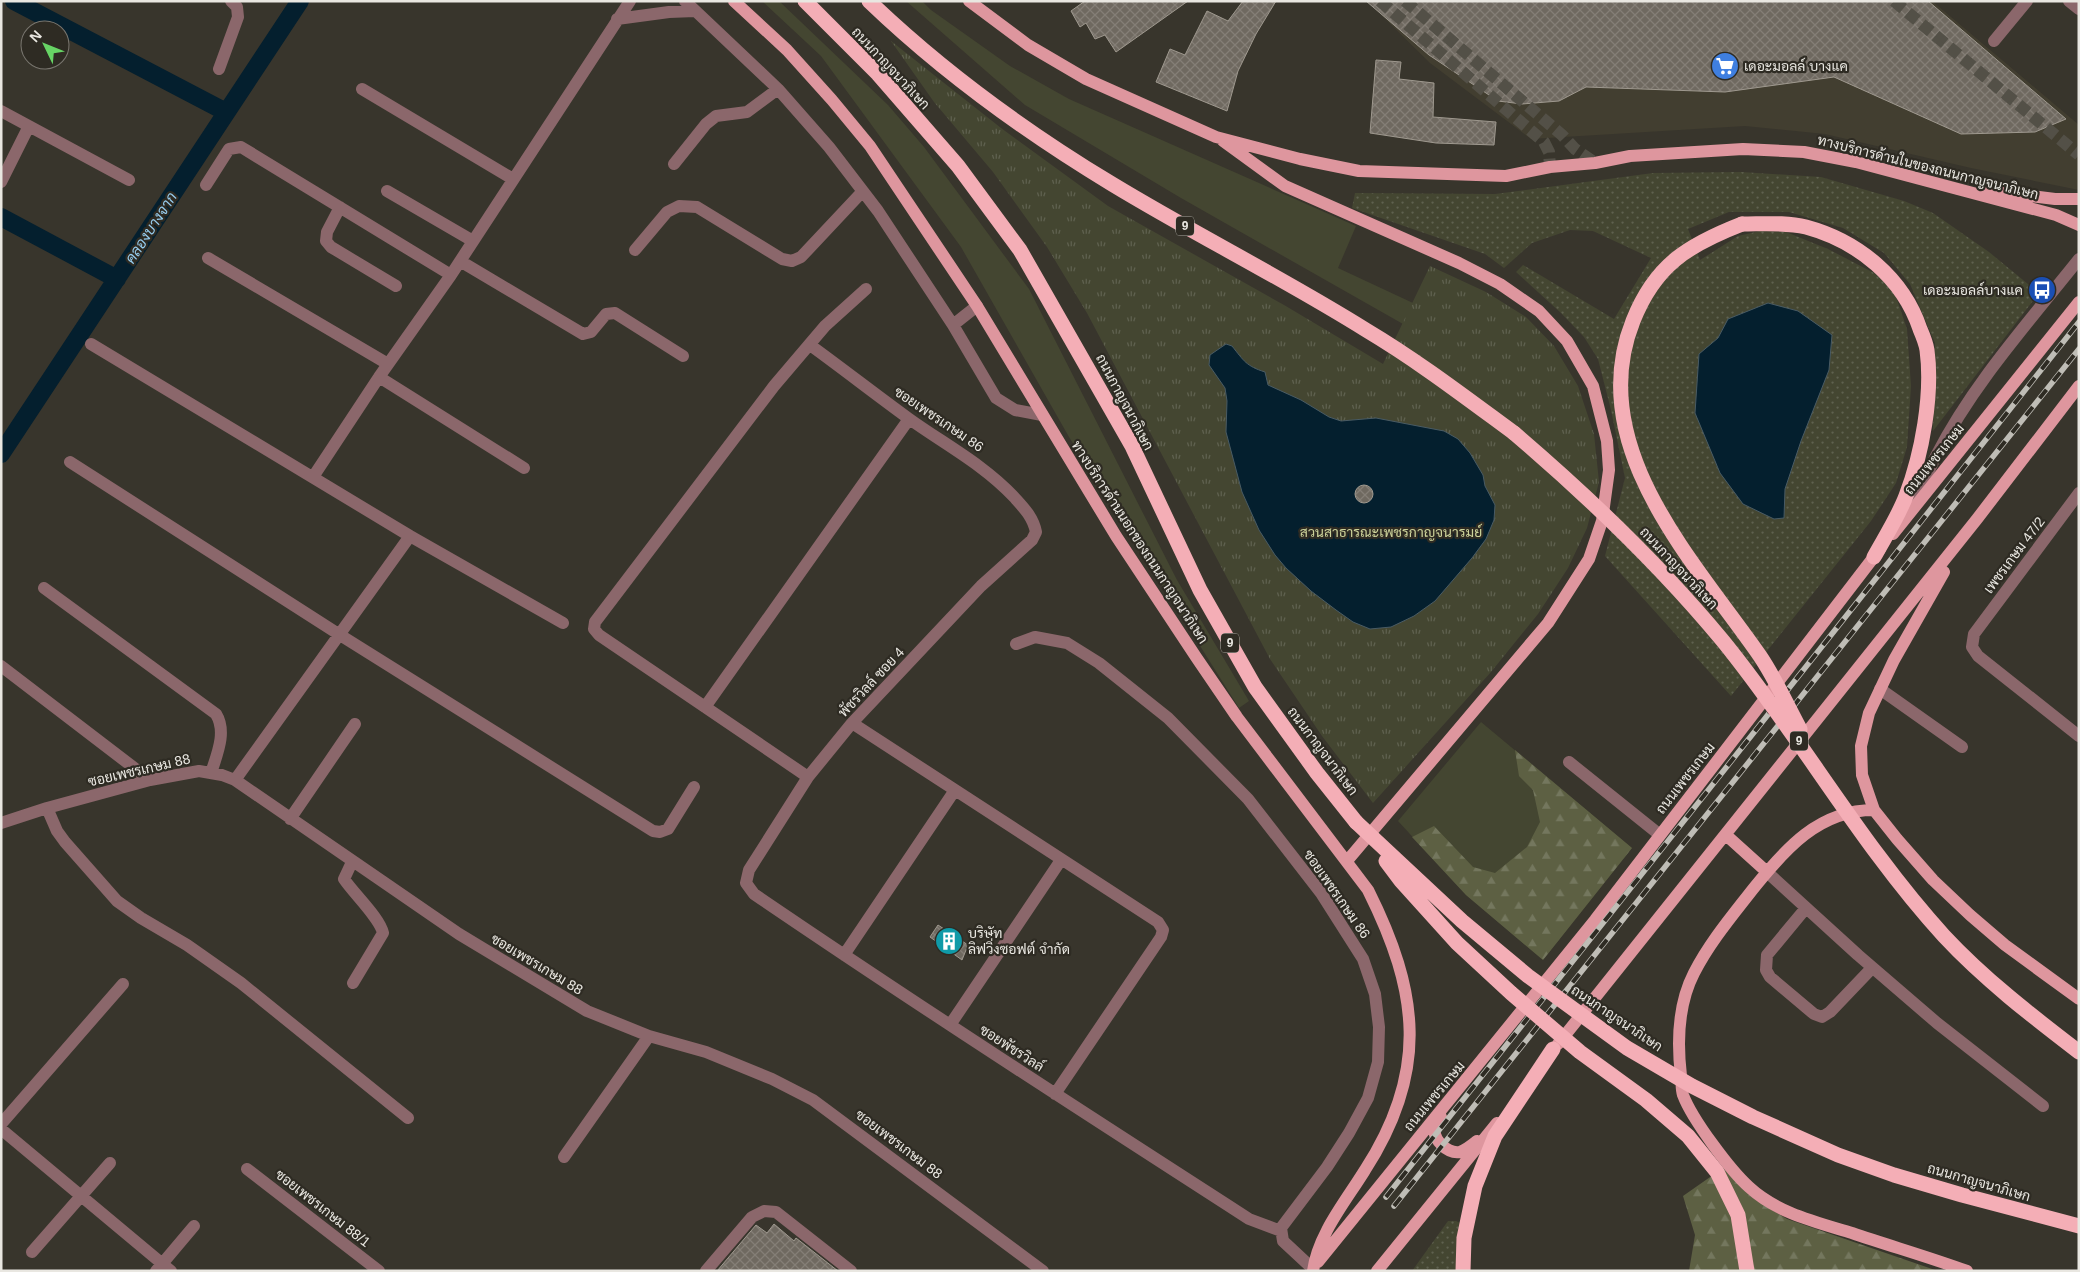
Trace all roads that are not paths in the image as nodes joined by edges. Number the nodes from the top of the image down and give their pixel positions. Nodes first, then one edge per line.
1 (231, 1) edge
2 (630, 1) edge
3 (685, 1) edge
4 (734, 1) edge
5 (805, 1) edge
6 (869, 1) edge
7 (969, 1) edge
8 (2027, 1) edge
9 (2069, 1) edge
10 (2079, 9) edge
11 (695, 11) junction
12 (618, 19) junction
13 (1994, 40) dead end
14 (219, 69) dead end
15 (362, 89) dead end
16 (778, 89) junction
17 (1, 111) edge
18 (29, 126) junction
19 (1216, 137) junction
20 (674, 164) dead end
21 (513, 179) junction
22 (129, 180) dead end
23 (1, 182) edge
24 (206, 185) dead end
25 (1940, 185) junction
26 (387, 191) dead end
27 (863, 191) junction
28 (2079, 199) edge
29 (340, 207) junction
30 (2079, 225) edge
31 (473, 240) junction
32 (635, 250) dead end
33 (208, 258) dead end
34 (2079, 259) edge
35 (460, 261) junction
36 (451, 274) junction
37 (396, 286) dead end
38 (866, 289) dead end
39 (2079, 302) edge
40 (978, 306) junction
41 (953, 325) junction
42 (92, 344) dead end
43 (810, 345) junction
44 (683, 356) dead end
45 (388, 364) junction
46 (379, 377) junction
47 (2079, 386) edge
48 (1042, 415) junction
49 (909, 419) junction
50 (70, 462) dead end
51 (524, 468) dead end
52 (314, 477) junction
53 (2079, 493) edge
54 (1913, 509) junction
55 (1977, 519) junction
56 (1036, 532) joint
57 (410, 536) junction
58 (1874, 557) junction
59 (44, 588) dead end
60 (563, 623) dead end
61 (340, 635) junction
62 (1016, 644) dead end
63 (1, 666) edge
64 (1880, 689) junction
65 (705, 706) junction
66 (852, 723) junction
67 (356, 724) dead end
68 (2079, 736) edge
69 (1962, 747) dead end
70 (1569, 762) dead end
71 (211, 773) junction
72 (808, 777) junction
73 (150, 780) junction
74 (235, 780) junction
75 (694, 787) dead end
76 (955, 790) junction
77 (1839, 802) junction
78 (46, 808) junction
79 (1874, 810) junction
80 (290, 818) junction
81 (1356, 822) junction
82 (1, 823) edge
83 (1660, 835) junction
84 (1726, 835) junction
85 (1062, 860) junction
86 (1347, 861) junction
87 (352, 862) junction
88 (749, 870) joint
89 (1767, 872) junction
90 (1806, 908) junction
91 (844, 955) junction
92 (1872, 968) junction
93 (353, 983) dead end
94 (123, 984) dead end
95 (2079, 999) edge
96 (950, 1025) junction
97 (649, 1036) junction
98 (1553, 1049) junction
99 (2079, 1052) edge
100 (1055, 1094) junction
101 (1447, 1104) junction
102 (2043, 1106) dead end
103 (408, 1118) dead end
104 (1, 1124) edge
105 (1, 1129) edge
106 (1488, 1135) junction
107 (564, 1157) dead end
108 (110, 1162) dead end
109 (247, 1168) dead end
110 (81, 1196) junction
111 (194, 1226) dead end
112 (2079, 1226) edge
113 (1281, 1231) junction
114 (32, 1252) dead end
115 (163, 1268) edge
116 (1312, 1270) edge
117 (379, 1271) edge
118 (706, 1271) edge
119 (851, 1271) edge
120 (1043, 1271) edge
121 (1377, 1271) edge
122 (1463, 1271) edge
123 (1747, 1271) edge
124 (1967, 1271) edge

1 - 14 street
2 - 12 street
3 - 11 street
4 - 40 main road, ทางบริการด้านนอกของถนนกาญจนาภิเษก
5 - 81 highway, ถนนกาญจนาภิเษก / 9
6 - 77 highway, ถนนกาญจนาภิเษก / 9, bridge
7 - 19 main road, ทางบริการด้านในของถนนกาญจนาภิเษก
8 - 13 street
9 - 10 street
11 - 12 street
11 - 16 street
12 - 21 street
15 - 21 street
16 - 20 street
16 - 27 street
17 - 18 street
18 - 22 street
18 - 23 street
19 - 25 main road, ทางบริการด้านในของถนนกาญจนาภิเษก
19 - 86 main road
21 - 31 street
24 - 29 street
25 - 28 main road
25 - 30 main road, ทางบริการด้านในของถนนกาญจนาภิเษก
26 - 31 street
27 - 32 street
27 - 41 street
29 - 36 street
29 - 37 street
31 - 35 street
33 - 45 street
34 - 54 street
35 - 36 street
35 - 44 street
36 - 45 street
38 - 43 street
39 - 54 main road, ถนนเพชรเกษม
40 - 41 street
40 - 48 main road, ทางบริการด้านนอกของถนนกาญจนาภิเษก
41 - 48 street
42 - 52 street
43 - 49 street, ซอยเพชรเกษม 86
43 - 65 street
45 - 46 street
46 - 51 street
46 - 52 street
47 - 55 main road
48 - 86 main road, ทางบริการด้านนอกของถนนกาญจนาภิเษก
49 - 56 street, ซอยเพชรเกษม 86
49 - 65 street
50 - 61 street
52 - 57 street
53 - 68 street, เพชรเกษม 47/2
54 - 58 main road, ถนนเพชรเกษม
55 - 64 main road
55 - 84 main road
56 - 66 street, พัชรวิลล์ ซอย 4
57 - 60 street
57 - 61 street
58 - 77 highway, bridge
58 - 83 main road, ถนนเพชรเกษม
59 - 71 street
61 - 74 street
61 - 75 street
62 - 113 street, ซอยเพชรเกษม 86
63 - 73 street
64 - 69 street
64 - 79 main road
65 - 72 street
66 - 72 street, พัชรวิลล์ ซอย 4
66 - 76 street
67 - 80 street
70 - 83 street
71 - 73 street, ซอยเพชรเกษม 88
71 - 74 street, ซอยเพชรเกษม 88
72 - 88 street, พัชรวิลล์ ซอย 4
73 - 78 street, ซอยเพชรเกษม 88
74 - 80 street, ซอยเพชรเกษม 88
76 - 85 street
76 - 91 street
77 - 99 highway, ถนนกาญจนาภิเษก / 9, bridge
78 - 82 street, ซอยเพชรเกษม 88
78 - 103 street
79 - 89 main road
79 - 95 main road
80 - 87 street, ซอยเพชรเกษม 88
81 - 112 highway, ถนนกาญจนาภิเษก / 9, bridge
81 - 123 highway, bridge
83 - 101 main road, ถนนเพชรเกษม
84 - 89 main road
84 - 98 main road
85 - 96 street
85 - 100 street
86 - 116 main road, ทางบริการด้านนอกของถนนกาญจนาภิเษก
87 - 93 street
87 - 97 street, ซอยเพชรเกษม 88
88 - 91 street, ซอยพัชรวิลล์
89 - 90 street
89 - 124 main road
90 - 92 street
90 - 92 street
91 - 96 street, ซอยพัชรวิลล์
92 - 102 street
94 - 104 street
96 - 100 street, ซอยพัชรวิลล์
97 - 107 street
97 - 120 street, ซอยเพชรเกษม 88
98 - 106 main road
98 - 122 highway
100 - 113 street, ซอยพัชรวิลล์
101 - 106 main road
101 - 116 main road, ถนนเพชรเกษม
105 - 110 street
106 - 121 main road
108 - 110 street
109 - 117 street, ซอยเพชรเกษม 88/1
110 - 114 street
110 - 115 street
111 - 115 street
113 - 116 street
118 - 119 street

